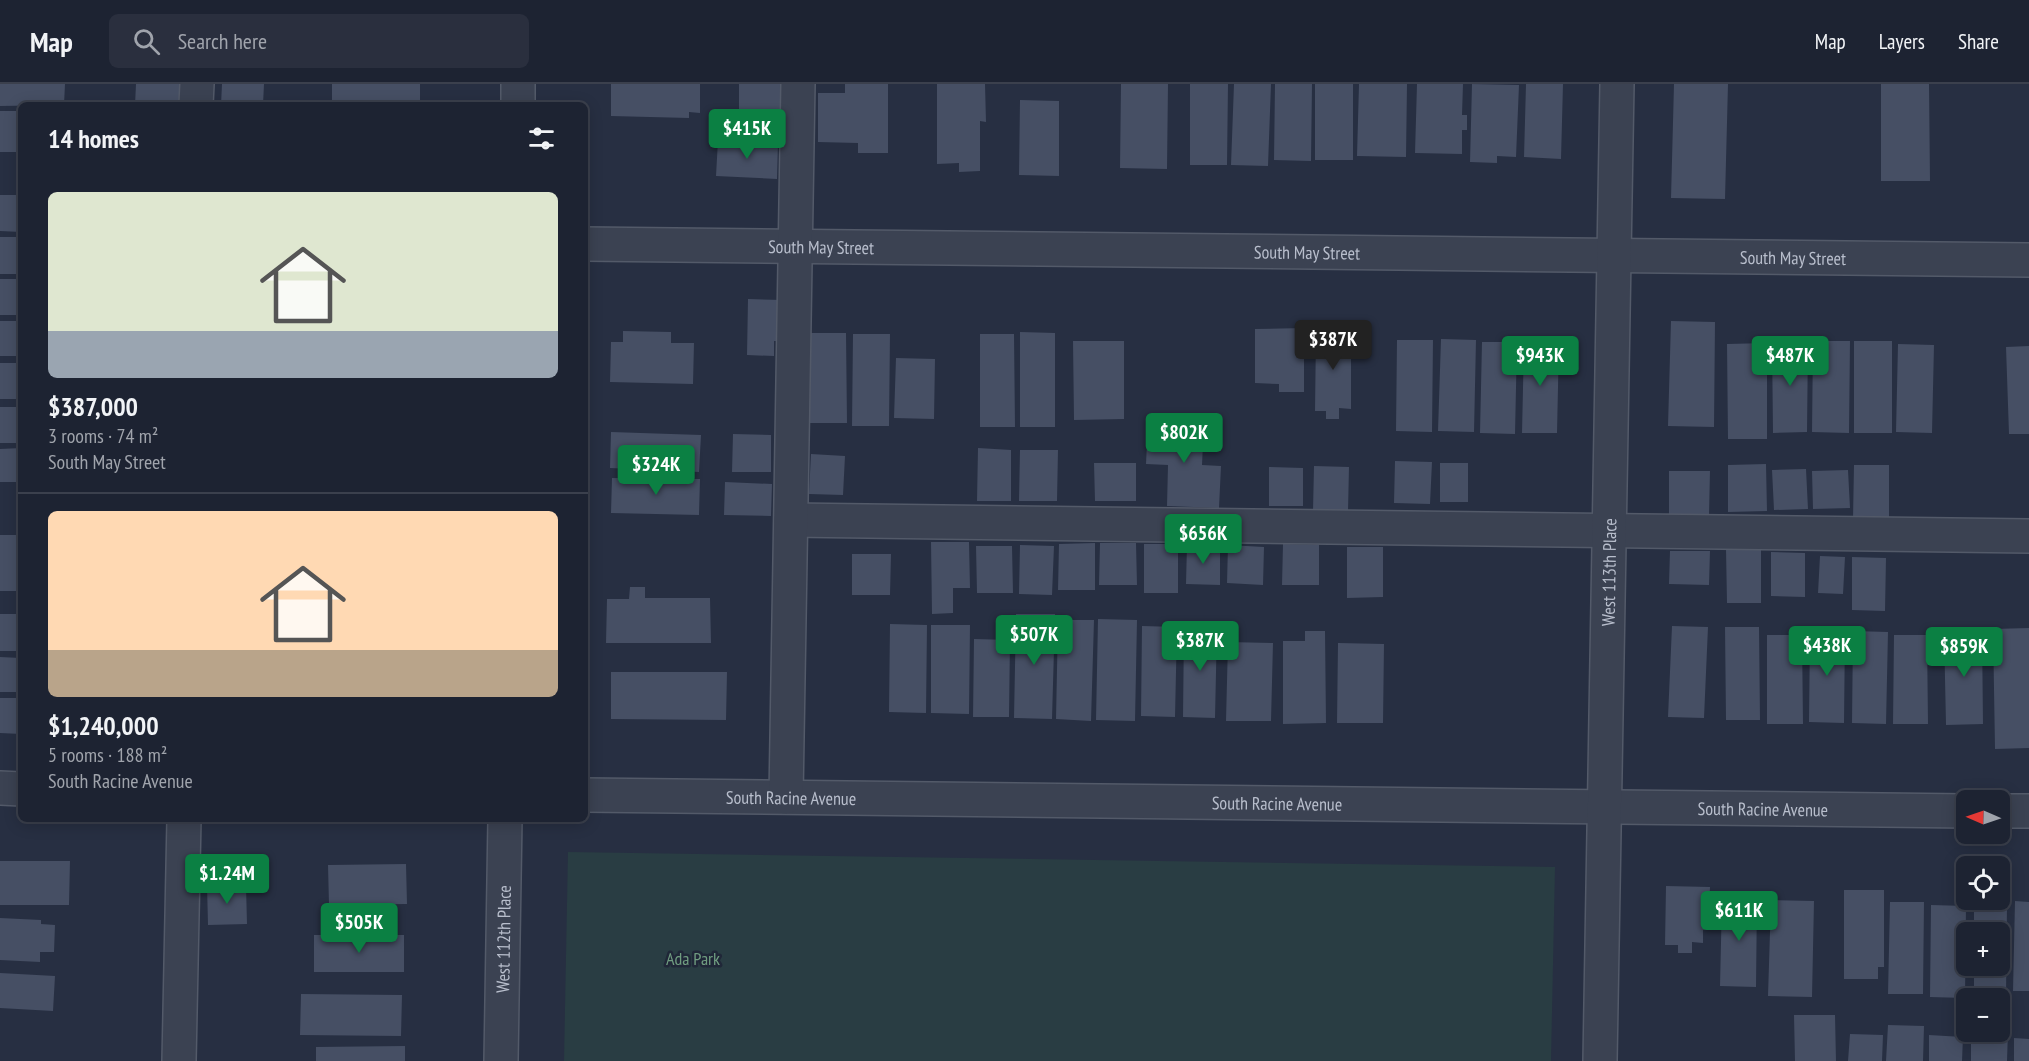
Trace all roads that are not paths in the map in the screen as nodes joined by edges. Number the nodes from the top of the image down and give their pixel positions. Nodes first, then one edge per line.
1 (197, 84) edge
2 (518, 84) edge
3 (798, 84) edge
4 (1617, 84) edge
5 (196, 102) edge
6 (518, 102) edge
7 (588, 244) edge
8 (796, 247) junction
9 (1614, 256) junction
10 (2029, 260) edge
11 (790, 520) junction
12 (1609, 531) junction
13 (2029, 536) edge
14 (0, 788) edge
15 (18, 789) edge
16 (588, 795) edge
17 (786, 797) junction
18 (1605, 806) junction
19 (1956, 811) edge
20 (2010, 811) edge
21 (2029, 811) edge
22 (184, 822) edge
23 (505, 822) edge
24 (179, 1061) edge
25 (501, 1061) edge
26 (1600, 1061) edge

1 - 5 street
2 - 6 street
3 - 8 street
4 - 9 street, West 113th Place
7 - 8 street, South May Street
8 - 9 street, South May Street
8 - 11 street
9 - 10 street, South May Street
9 - 12 street, West 113th Place
11 - 12 street
11 - 17 street
12 - 13 street
12 - 18 street, West 113th Place
14 - 15 street
16 - 17 street, South Racine Avenue
17 - 18 street, South Racine Avenue
18 - 19 street, South Racine Avenue
18 - 26 street, West 113th Place
20 - 21 street
22 - 24 street
23 - 25 street, West 112th Place

